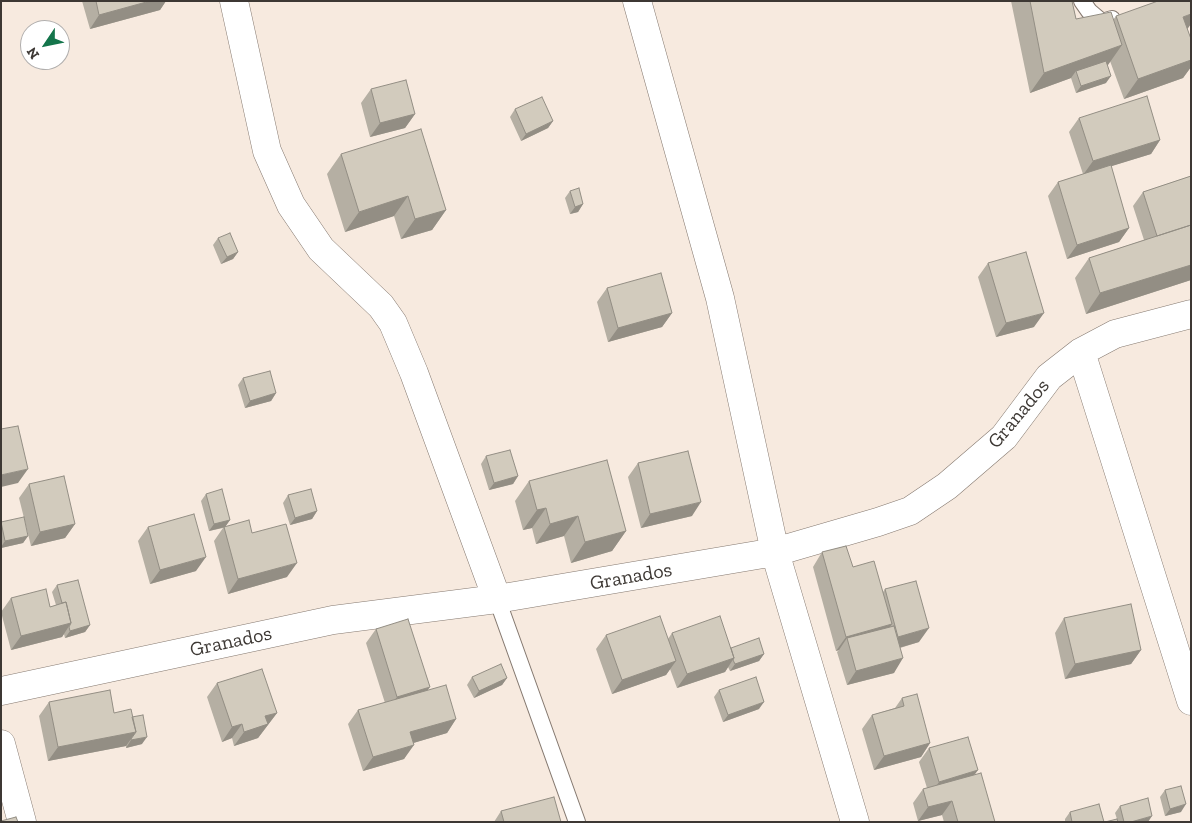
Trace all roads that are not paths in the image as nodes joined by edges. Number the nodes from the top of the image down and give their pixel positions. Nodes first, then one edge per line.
1 (234, 1) edge
2 (637, 1) edge
3 (1082, 1) edge
4 (1125, 16) edge
5 (1191, 314) edge
6 (1081, 352) junction
7 (775, 552) junction
8 (497, 600) junction
9 (1, 691) edge
10 (1191, 701) edge
11 (1, 744) edge
12 (22, 822) edge
13 (576, 822) edge
14 (855, 822) edge

1 - 8 street
2 - 7 street
3 - 4 lane
5 - 6 street, Granados
6 - 7 street, Granados
6 - 10 street
7 - 8 street, Granados
7 - 14 street
8 - 9 street, Granados
8 - 13 lane
11 - 12 street

